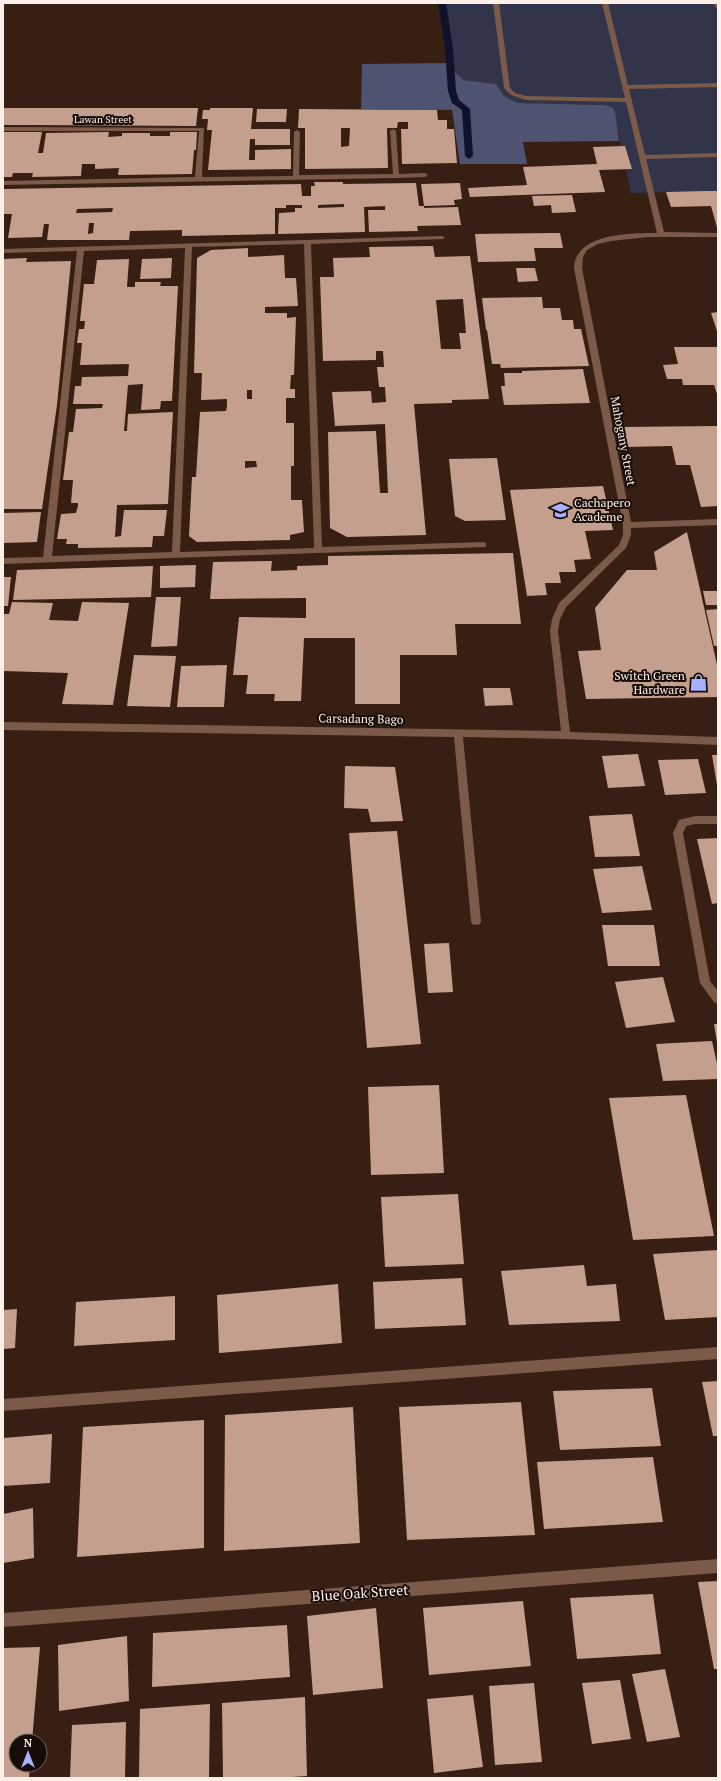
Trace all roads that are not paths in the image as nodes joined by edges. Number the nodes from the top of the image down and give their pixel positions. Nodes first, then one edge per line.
1 (496, 3) edge
2 (605, 3) edge
3 (717, 3) edge
4 (718, 7) edge
5 (718, 85) edge
6 (625, 87) junction
7 (628, 100) junction
8 (3, 129) edge
9 (392, 131) dead end
10 (297, 132) dead end
11 (718, 155) edge
12 (642, 157) junction
13 (425, 175) dead end
14 (396, 176) junction
15 (296, 178) junction
16 (198, 180) junction
17 (3, 183) edge
18 (718, 235) edge
19 (661, 236) junction
20 (442, 238) dead end
21 (307, 242) junction
22 (189, 246) junction
23 (81, 249) junction
24 (3, 251) edge
25 (718, 522) edge
26 (627, 525) junction
27 (483, 545) dead end
28 (318, 550) junction
29 (176, 556) junction
30 (47, 560) junction
31 (3, 561) edge
32 (3, 726) edge
33 (458, 733) junction
34 (566, 735) junction
35 (718, 740) edge
36 (718, 820) edge
37 (476, 921) dead end
38 (718, 1000) edge
39 (718, 1353) edge
40 (3, 1405) edge
41 (718, 1566) edge
42 (3, 1620) edge

1 - 7 street
2 - 6 street
3 - 4 street
5 - 6 street
6 - 7 street
7 - 12 street
8 - 16 street, Lawan Street
9 - 14 street
10 - 15 street
11 - 12 street
12 - 19 street
13 - 14 street
14 - 15 street
15 - 16 street
16 - 17 street
18 - 19 street
19 - 26 street, Mahogany Street
20 - 21 street
21 - 22 street
21 - 28 street
22 - 23 street
22 - 29 street
23 - 24 street
23 - 30 street
25 - 26 street
26 - 34 street, Mahogany Street
27 - 28 street
28 - 29 street
29 - 30 street
30 - 31 street
32 - 33 street, Carsadang Bago
33 - 34 street, Carsadang Bago
33 - 37 street
34 - 35 street, Carsadang Bago
36 - 38 street
39 - 40 street
41 - 42 street, Blue Oak Street

